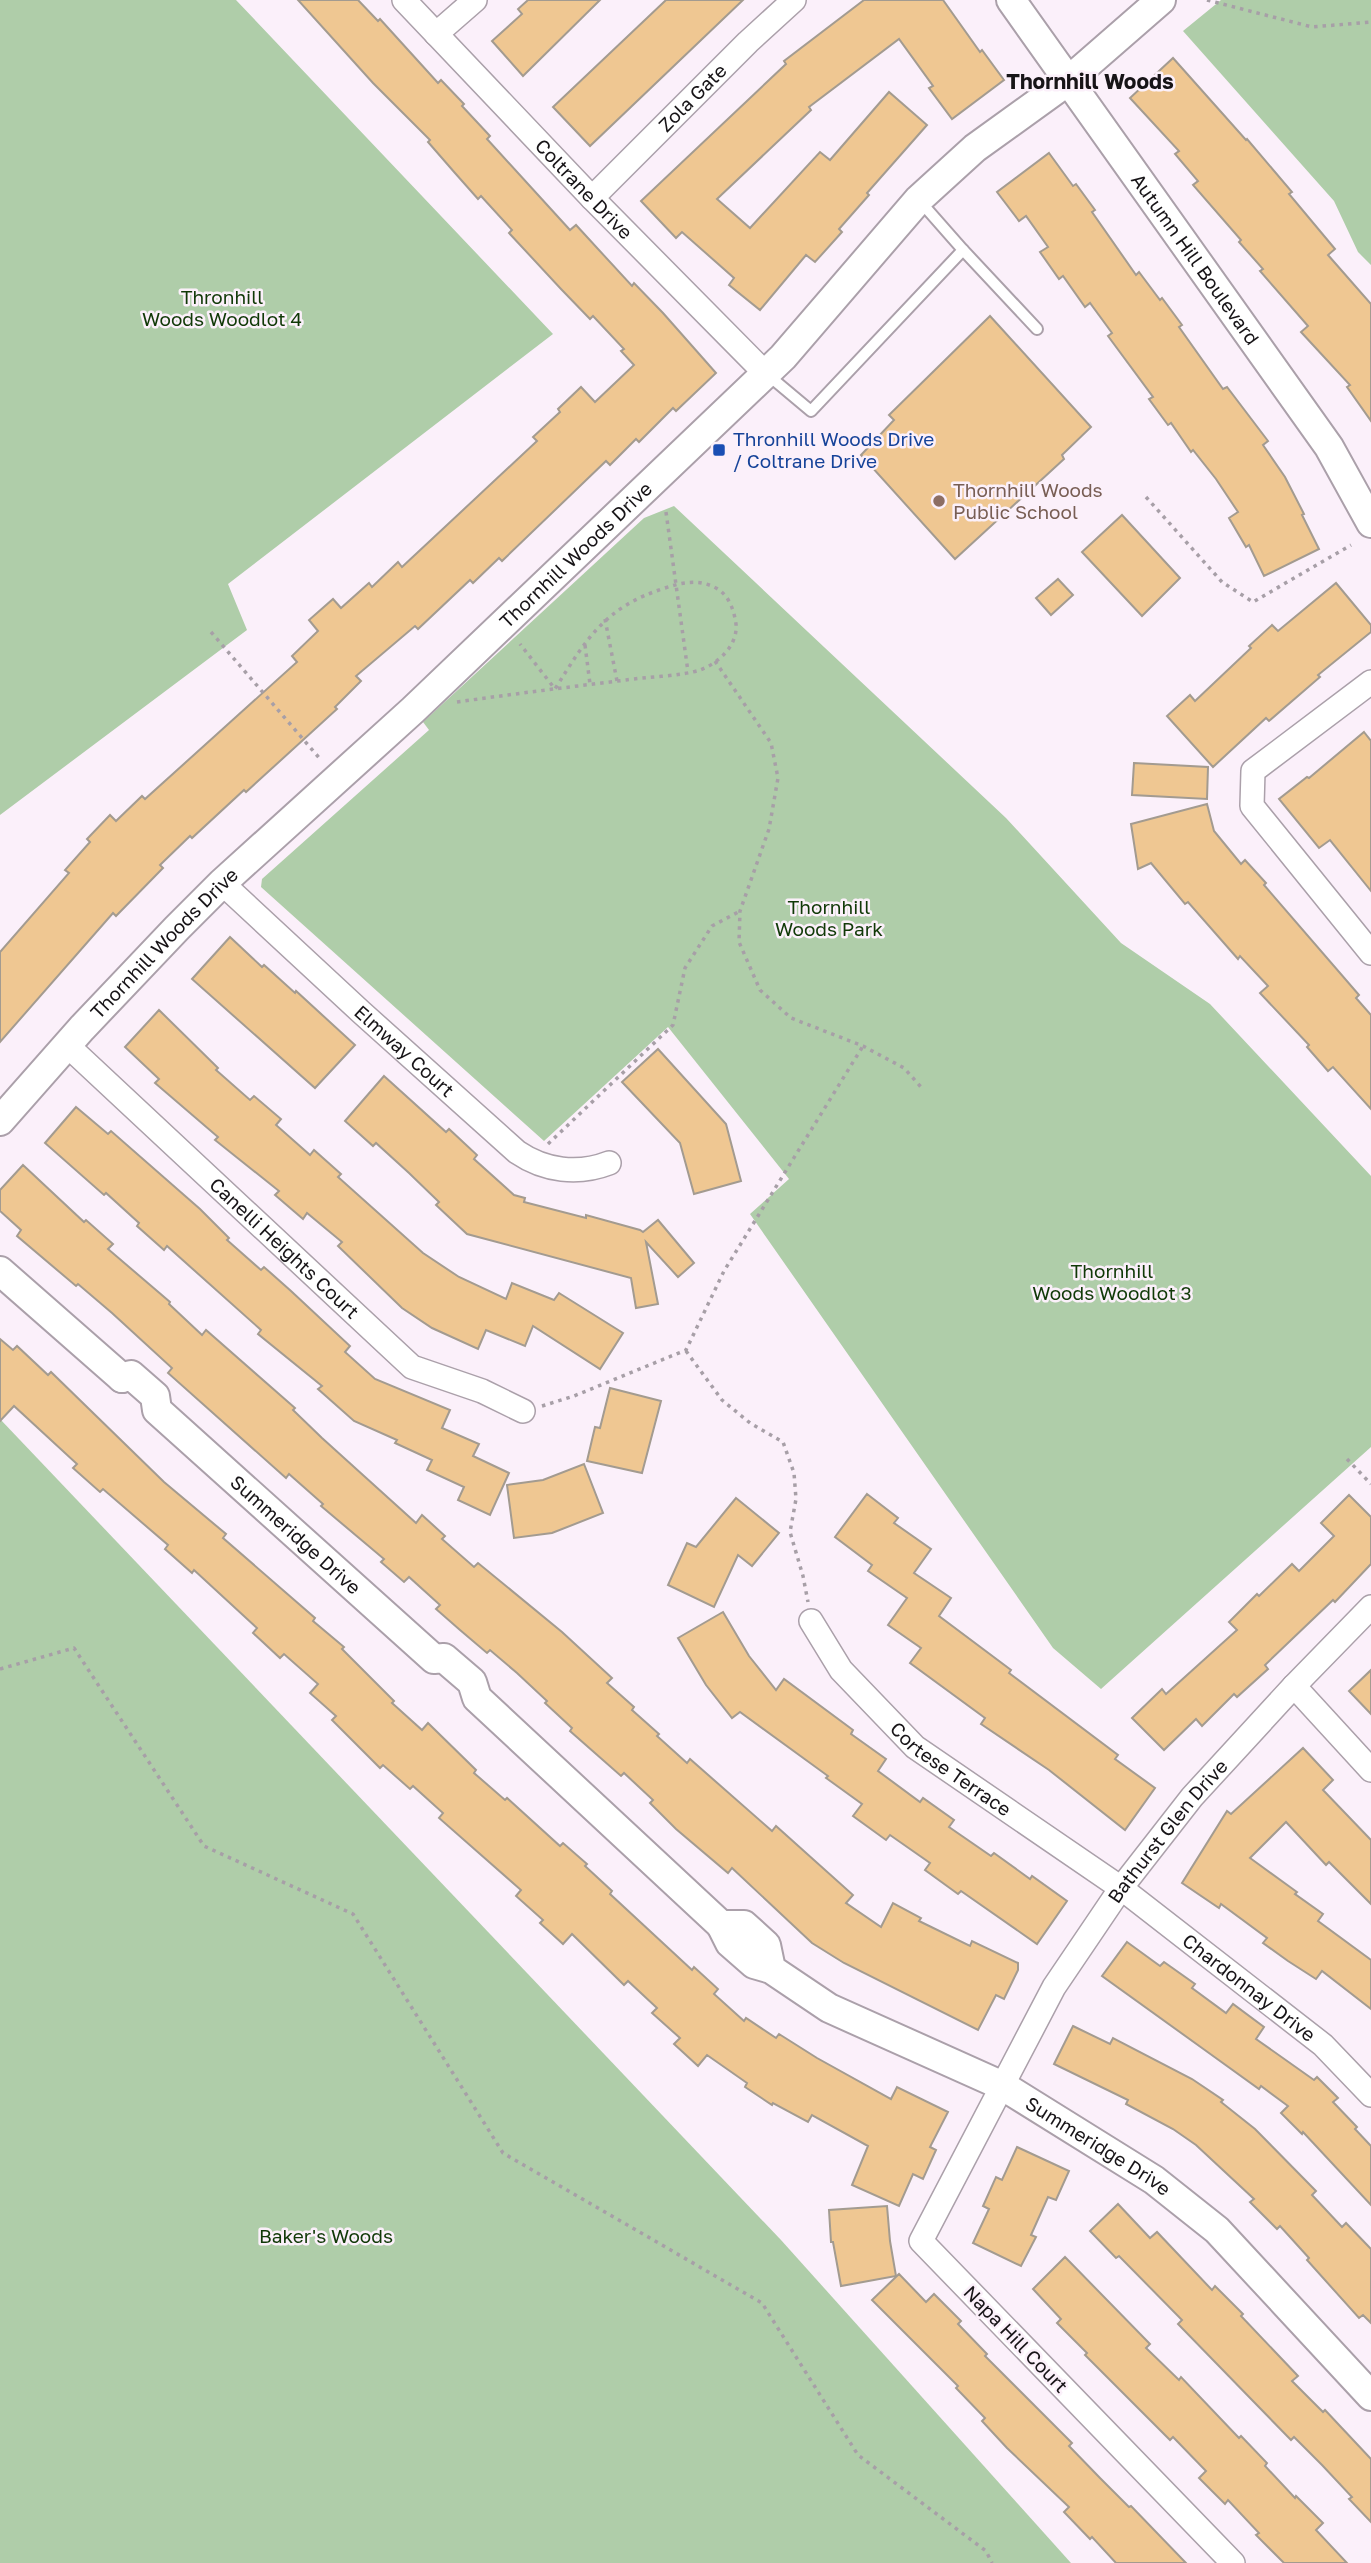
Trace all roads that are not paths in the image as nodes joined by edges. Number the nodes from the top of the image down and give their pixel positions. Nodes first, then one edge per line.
1 (404, 0) edge
2 (475, 0) edge
3 (794, 0) edge
4 (1011, 0) edge
5 (1161, 0) edge
6 (436, 34) junction
7 (1068, 81) junction
8 (592, 198) junction
9 (919, 200) junction
10 (963, 250) junction
11 (1037, 329) dead end
12 (765, 373) junction
13 (1371, 523) edge
14 (1371, 681) edge
15 (222, 883) junction
16 (1371, 953) edge
17 (68, 1046) junction
18 (0, 1121) edge
19 (610, 1163) dead end
20 (0, 1271) edge
21 (523, 1411) road end
22 (1371, 1606) edge
23 (811, 1621) road end
24 (1294, 1686) junction
25 (1371, 1770) edge
26 (1121, 1888) junction
27 (1003, 2086) junction
28 (1371, 2095) edge
29 (1371, 2396) edge
30 (1233, 2563) edge

1 - 6 street, Coltrane Drive
2 - 6 street
3 - 8 street, Zola Gate
4 - 7 street, Autumn Hill Boulevard
5 - 7 street, Thornhill Woods Drive
6 - 8 street, Coltrane Drive
7 - 9 street, Thornhill Woods Drive
7 - 13 street, Autumn Hill Boulevard
8 - 12 street, Coltrane Drive
9 - 10 lane
9 - 12 street, Thornhill Woods Drive
10 - 11 lane
10 - 12 lane
12 - 15 street, Thornhill Woods Drive
14 - 16 street
15 - 17 street, Thornhill Woods Drive
15 - 19 street, Elmway Court
17 - 18 street, Thornhill Woods Drive
17 - 21 street, Canelli Heights Court
20 - 27 street, Summeridge Drive
22 - 24 street, Bathurst Glen Drive
23 - 26 street, Cortese Terrace
24 - 25 street
24 - 26 street, Bathurst Glen Drive
26 - 27 street, Bathurst Glen Drive
26 - 28 street, Chardonnay Drive
27 - 29 street, Summeridge Drive
27 - 30 street, Napa Hill Court

